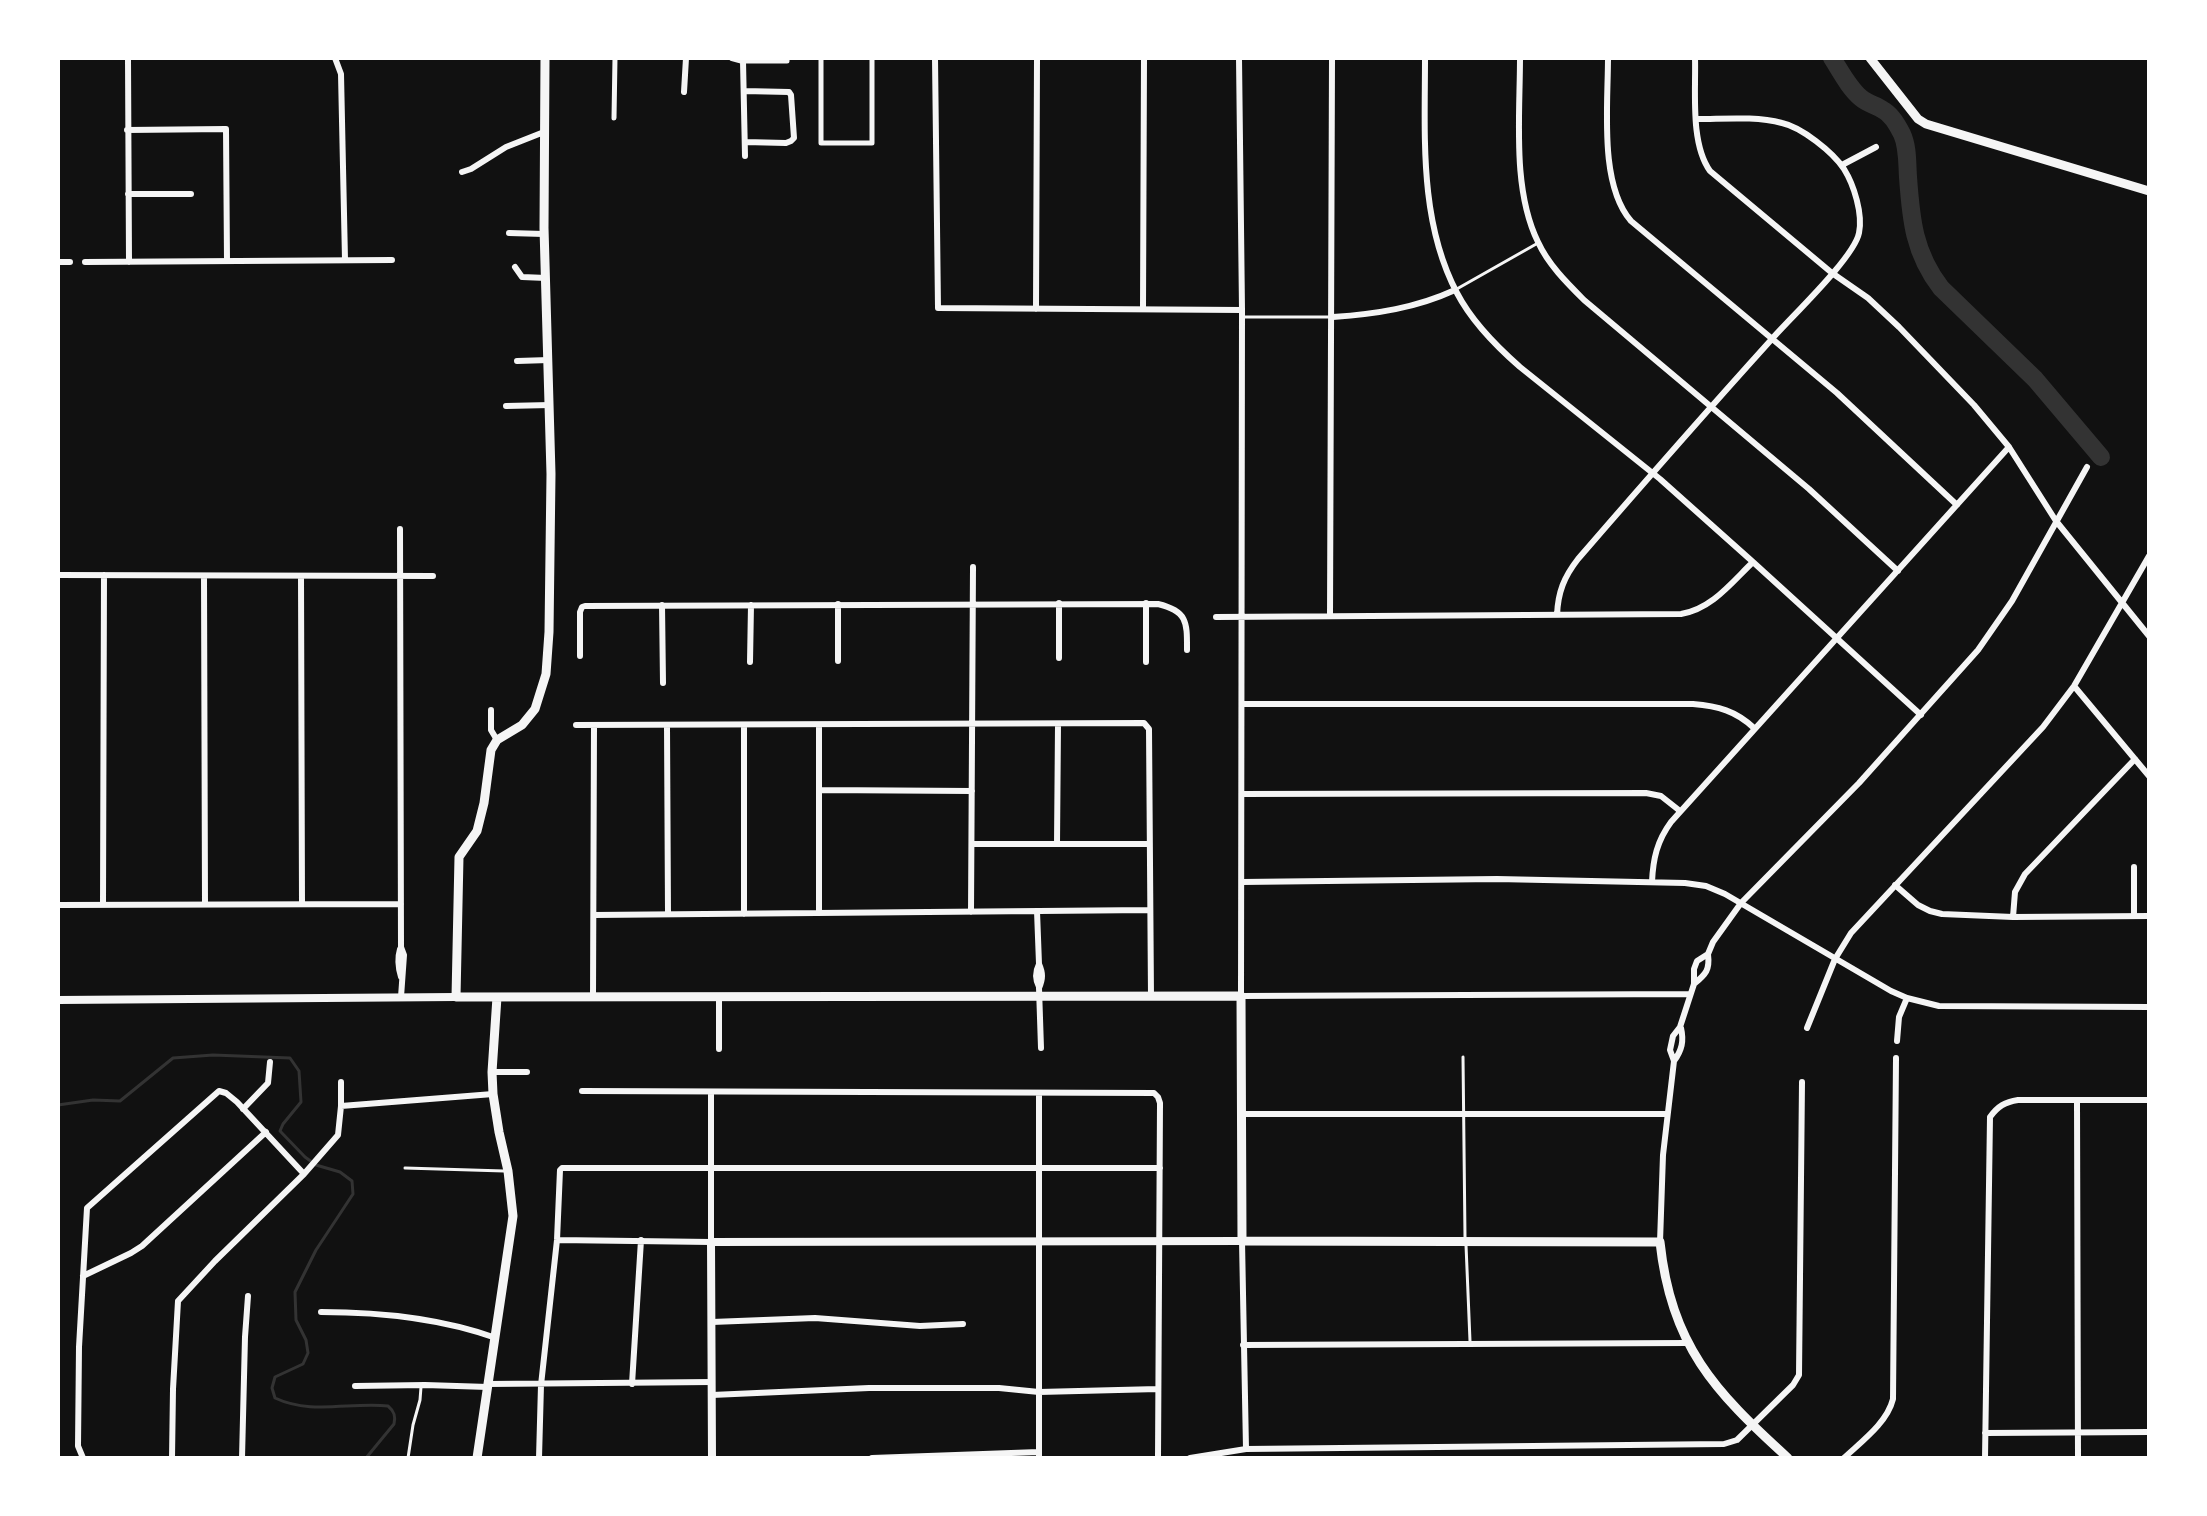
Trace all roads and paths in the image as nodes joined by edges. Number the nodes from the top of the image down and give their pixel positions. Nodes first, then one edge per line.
1 (128, 58) edge
2 (335, 58) edge
3 (545, 58) edge
4 (615, 58) edge
5 (686, 58) edge
6 (732, 58) edge
7 (787, 58) edge
8 (821, 58) edge
9 (872, 58) edge
10 (935, 58) edge
11 (1037, 58) edge
12 (1144, 58) edge
13 (1239, 58) edge
14 (1332, 58) edge
15 (1425, 58) edge
16 (1520, 58) edge
17 (1608, 58) edge
18 (1695, 58) edge
19 (1870, 58) edge
20 (743, 61) junction
21 (744, 91) junction
22 (684, 92) dead end
23 (614, 118) dead end
24 (1697, 119) junction
25 (127, 130) junction
26 (545, 132) junction
27 (745, 142) junction
28 (1876, 147) dead end
29 (745, 156) dead end
30 (1842, 165) junction
31 (462, 172) dead end
32 (2149, 191) edge
33 (128, 194) junction
34 (191, 194) dead end
35 (509, 233) dead end
36 (544, 234) junction
37 (1538, 243) junction
38 (345, 260) junction
39 (392, 260) dead end
40 (227, 261) junction
41 (58, 262) edge
42 (70, 262) dead end
43 (85, 262) dead end
44 (129, 262) junction
45 (515, 267) dead end
46 (1832, 273) junction
47 (546, 278) junction
48 (1455, 290) junction
49 (1036, 309) junction
50 (1143, 309) junction
51 (1242, 313) junction
52 (1333, 317) junction
53 (1772, 338) junction
54 (549, 360) junction
55 (517, 361) dead end
56 (550, 405) junction
57 (506, 406) dead end
58 (1712, 407) junction
59 (2009, 447) junction
60 (2087, 467) dead end
61 (1653, 473) junction
62 (1957, 505) junction
63 (2056, 521) junction
64 (400, 529) dead end
65 (2149, 556) edge
66 (1753, 562) junction
67 (973, 567) dead end
68 (1898, 571) junction
69 (58, 575) edge
70 (104, 575) junction
71 (204, 576) junction
72 (301, 576) junction
73 (400, 576) junction
74 (433, 576) dead end
75 (1059, 603) junction
76 (1146, 603) junction
77 (2122, 603) junction
78 (838, 604) junction
79 (972, 604) junction
80 (662, 605) junction
81 (751, 605) junction
82 (1557, 615) junction
83 (1242, 616) junction
84 (1330, 616) junction
85 (1216, 617) dead end
86 (2149, 636) edge
87 (1837, 638) junction
88 (1187, 650) dead end
89 (580, 656) dead end
90 (1059, 658) dead end
91 (838, 661) dead end
92 (750, 662) dead end
93 (1146, 662) dead end
94 (663, 683) dead end
95 (2074, 686) junction
96 (1242, 704) junction
97 (491, 710) dead end
98 (1921, 715) junction
99 (576, 725) dead end
100 (594, 725) junction
101 (667, 725) junction
102 (744, 725) junction
103 (819, 725) junction
104 (972, 725) junction
105 (1058, 725) junction
106 (1754, 728) junction
107 (497, 740) junction
108 (2135, 759) junction
109 (2149, 776) edge
110 (819, 790) junction
111 (972, 791) junction
112 (1242, 794) junction
113 (1680, 811) junction
114 (972, 844) junction
115 (1057, 844) junction
116 (1149, 844) junction
117 (2134, 867) dead end
118 (1242, 882) junction
119 (1652, 882) junction
120 (1895, 885) junction
121 (1741, 903) junction
122 (205, 904) junction
123 (302, 904) junction
124 (401, 904) junction
125 (58, 905) edge
126 (103, 905) junction
127 (1150, 910) junction
128 (1037, 911) junction
129 (971, 912) junction
130 (819, 913) junction
131 (668, 914) junction
132 (744, 914) junction
133 (594, 915) junction
134 (2134, 916) junction
135 (2149, 916) edge
136 (2013, 917) junction
137 (1708, 954) junction
138 (1835, 959) junction
139 (1694, 984) junction
140 (1039, 993) junction
141 (1690, 994) junction
142 (1241, 996) junction
143 (401, 997) junction
144 (456, 997) junction
145 (497, 997) junction
146 (593, 997) junction
147 (719, 997) junction
148 (1151, 997) junction
149 (1907, 998) junction
150 (58, 1000) edge
151 (2149, 1007) edge
152 (1807, 1028) dead end
153 (1897, 1041) dead end
154 (1041, 1048) dead end
155 (719, 1049) dead end
156 (1463, 1057) dead end
157 (1896, 1058) dead end
158 (270, 1062) dead end
159 (492, 1072) junction
160 (527, 1072) dead end
161 (341, 1082) dead end
162 (1802, 1082) dead end
163 (582, 1091) dead end
164 (711, 1092) junction
165 (1039, 1093) junction
166 (493, 1094) junction
167 (2077, 1100) junction
168 (2149, 1100) edge
169 (341, 1106) junction
170 (243, 1109) junction
171 (1242, 1114) junction
172 (1464, 1114) junction
173 (1666, 1114) junction
174 (266, 1132) junction
175 (711, 1167) junction
176 (1039, 1167) junction
177 (405, 1168) dead end
178 (1160, 1168) junction
179 (508, 1171) junction
180 (304, 1174) junction
181 (557, 1240) junction
182 (641, 1240) junction
183 (1159, 1241) junction
184 (1242, 1241) junction
185 (711, 1242) junction
186 (1039, 1242) junction
187 (1465, 1242) junction
188 (1660, 1242) junction
189 (83, 1276) junction
190 (248, 1296) dead end
191 (321, 1312) dead end
192 (712, 1322) junction
193 (963, 1324) dead end
194 (496, 1338) junction
195 (1470, 1343) junction
196 (1687, 1343) junction
197 (1243, 1345) junction
198 (712, 1382) junction
199 (632, 1384) junction
200 (421, 1385) junction
201 (541, 1385) junction
202 (355, 1386) dead end
203 (488, 1386) junction
204 (1158, 1389) junction
205 (1039, 1392) junction
206 (712, 1395) junction
207 (1752, 1426) junction
208 (2077, 1432) junction
209 (2149, 1432) edge
210 (1985, 1433) junction
211 (1246, 1449) junction
212 (1039, 1455) edge
213 (83, 1458) edge
214 (172, 1458) edge
215 (242, 1458) edge
216 (408, 1458) edge
217 (477, 1458) edge
218 (539, 1458) edge
219 (712, 1458) edge
220 (872, 1458) edge
221 (1158, 1458) edge
222 (1190, 1458) edge
223 (1788, 1458) edge
224 (1844, 1458) edge
225 (1985, 1458) edge
226 (2078, 1458) edge

1 - 25 street
2 - 38 street
3 - 26 main road
4 - 23 street
5 - 22 street
6 - 20 street
7 - 20 street
8 - 9 street
10 - 49 street
11 - 49 street
12 - 50 street
13 - 51 street
14 - 52 street
15 - 48 street
16 - 37 street
17 - 53 street
18 - 24 street
19 - 32 main road
20 - 21 street
21 - 27 street
21 - 27 street
24 - 30 street
24 - 46 street
25 - 33 street
25 - 40 street
26 - 31 street
26 - 36 main road
27 - 29 street
28 - 30 street
30 - 46 street
33 - 34 street
33 - 44 street
35 - 36 street
36 - 47 main road
37 - 48 lane
37 - 58 street
38 - 39 street
38 - 40 street
40 - 44 street
41 - 42 street
43 - 44 street
45 - 47 street
46 - 53 street
46 - 59 street
47 - 54 main road
48 - 52 street
48 - 61 street
49 - 50 street
50 - 51 street
51 - 52 lane
51 - 83 street
52 - 84 street
53 - 58 street
53 - 62 street
54 - 55 street
54 - 56 main road
56 - 57 street
56 - 107 main road
58 - 61 street
58 - 68 street
59 - 62 street
59 - 63 street
60 - 63 street
61 - 66 street
61 - 82 street
62 - 68 street
63 - 77 street
63 - 98 street
64 - 73 street
65 - 77 street
66 - 82 street
66 - 87 street
67 - 79 street
68 - 87 street
69 - 70 street
70 - 71 street
70 - 126 street
71 - 72 street
71 - 122 street
72 - 73 street
72 - 123 street
73 - 74 street
73 - 124 street
75 - 76 street
75 - 79 street
75 - 90 street
76 - 88 street
76 - 93 street
77 - 86 street
77 - 95 street
78 - 79 street
78 - 81 street
78 - 91 street
79 - 104 street
80 - 81 street
80 - 89 street
80 - 94 street
81 - 92 street
82 - 84 street
83 - 84 street
83 - 85 street
83 - 96 street
87 - 98 street
87 - 106 street
95 - 108 street
95 - 120 street
96 - 106 street
96 - 112 street
97 - 107 street
98 - 121 street
99 - 100 street
100 - 101 street
100 - 133 street
101 - 102 street
101 - 131 street
102 - 103 street
102 - 132 street
103 - 104 street
103 - 110 street
104 - 105 street
104 - 111 street
105 - 115 street
105 - 116 street
106 - 113 street
107 - 144 main road
108 - 109 street
108 - 136 street
110 - 111 street
110 - 130 street
111 - 114 street
112 - 113 street
112 - 118 street
113 - 119 street
114 - 115 street
114 - 129 street
115 - 116 street
116 - 127 street
117 - 134 street
118 - 119 street
118 - 142 street
119 - 121 street
120 - 136 street
120 - 138 street
121 - 137 street
121 - 138 street
122 - 123 street
122 - 126 street
123 - 124 street
124 - 143 street
125 - 126 street
127 - 128 street
127 - 148 street
128 - 129 street
128 - 140 street
129 - 130 street
130 - 132 street
131 - 132 street
131 - 133 street
133 - 146 street
134 - 135 street
134 - 136 street
137 - 139 street
137 - 139 street
138 - 149 street
138 - 152 street
139 - 141 street
140 - 147 main road
140 - 148 main road
140 - 154 street
141 - 142 street
141 - 173 street
142 - 148 main road
142 - 171 main road
143 - 144 street
143 - 150 street
144 - 145 main road
145 - 146 main road
145 - 159 main road
146 - 147 main road
147 - 155 street
149 - 151 street
149 - 153 street
156 - 172 lane
157 - 224 street
158 - 170 street
159 - 160 street
159 - 166 main road
161 - 169 street
162 - 207 street
163 - 164 street
164 - 165 street
164 - 175 street
165 - 176 street
165 - 178 street
166 - 169 street
166 - 179 main road
167 - 168 street
167 - 208 street
167 - 210 street
169 - 180 street
170 - 174 street
170 - 189 street
171 - 172 street
171 - 184 main road
172 - 173 street
172 - 187 lane
173 - 188 street
174 - 180 street
174 - 189 street
175 - 176 street
175 - 181 street
175 - 185 street
176 - 178 street
176 - 186 street
177 - 179 lane
178 - 183 street
179 - 194 main road
180 - 214 street
181 - 182 street
181 - 201 street
182 - 185 street
182 - 199 street
183 - 184 street
183 - 186 street
183 - 204 street
184 - 187 main road
184 - 197 street
185 - 186 street
185 - 192 street
186 - 205 street
187 - 188 main road
187 - 195 lane
188 - 196 main road
189 - 213 street
190 - 215 street
191 - 194 street
192 - 193 street
192 - 198 street
194 - 203 main road
195 - 196 street
195 - 197 street
196 - 207 main road
197 - 211 street
198 - 199 street
198 - 206 street
199 - 201 street
200 - 202 street
200 - 203 street
200 - 216 lane
201 - 203 street
201 - 218 street
203 - 217 main road
204 - 205 street
204 - 221 street
205 - 206 street
205 - 212 street
206 - 219 street
207 - 211 street
207 - 223 main road
208 - 209 street
208 - 210 street
208 - 226 street
210 - 225 street
211 - 222 street
212 - 220 street

